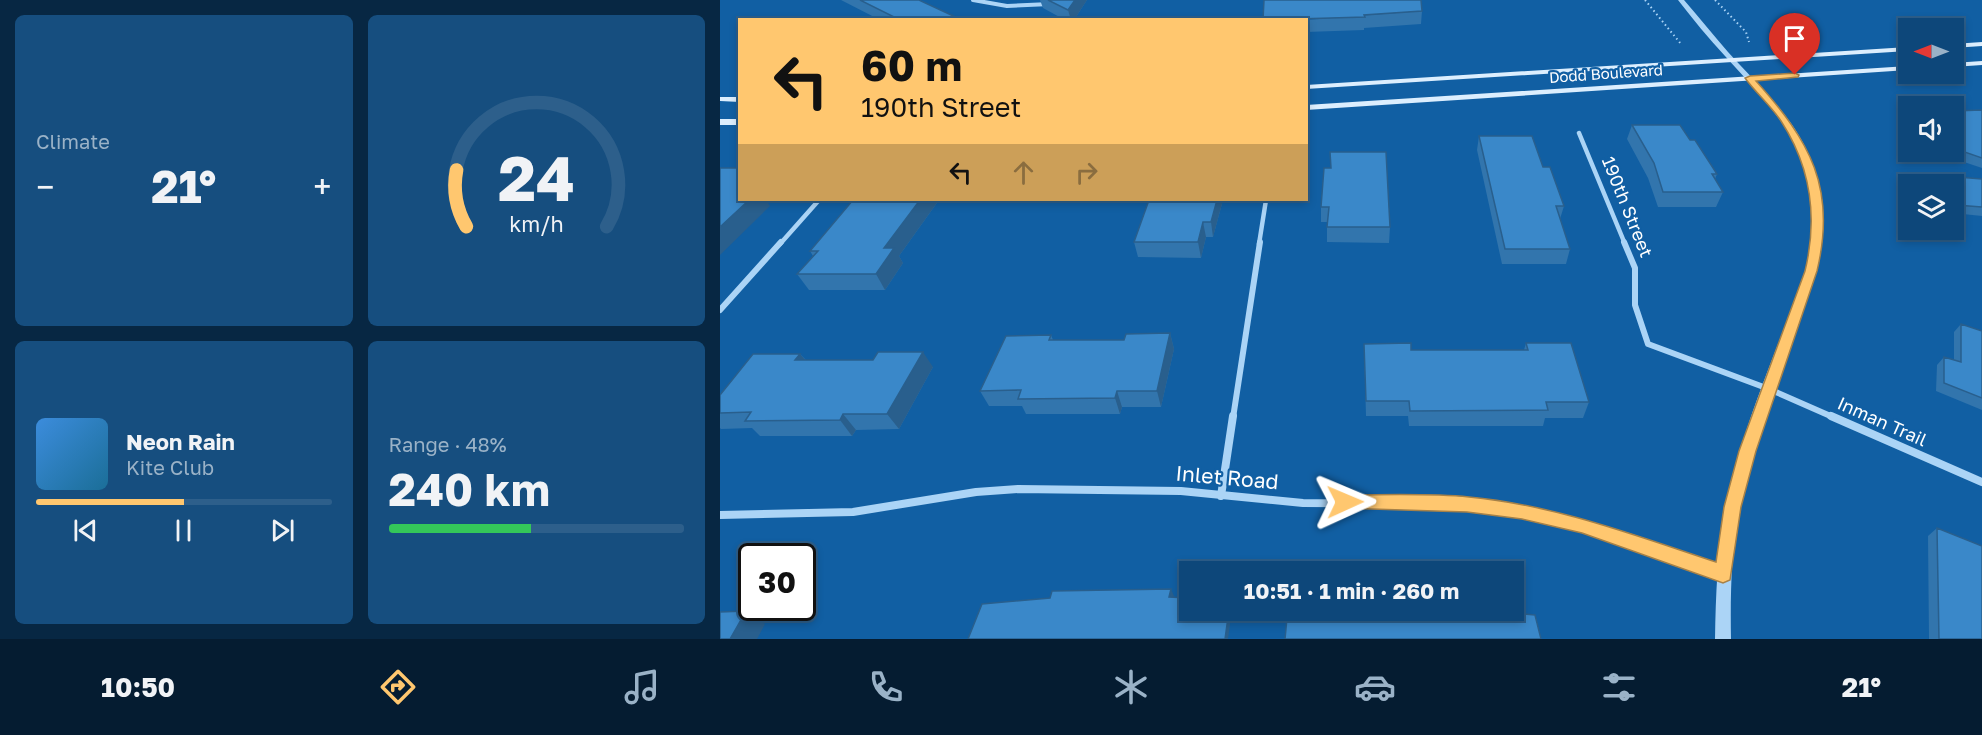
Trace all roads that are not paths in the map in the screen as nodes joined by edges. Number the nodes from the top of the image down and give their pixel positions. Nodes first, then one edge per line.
1 (973, 0) edge
2 (1681, 0) edge
3 (1054, 4) edge
4 (1982, 44) edge
5 (1964, 45) edge
6 (1898, 50) edge
7 (1731, 59) junction
8 (1982, 63) edge
9 (1964, 64) edge
10 (1898, 69) edge
11 (1750, 78) junction
12 (1308, 87) edge
13 (720, 99) edge
14 (738, 100) edge
15 (1308, 108) edge
16 (720, 122) edge
17 (738, 122) edge
18 (1579, 133) dead end
19 (818, 201) edge
20 (1266, 201) edge
21 (720, 310) edge
22 (1769, 389) junction
23 (1982, 482) edge
24 (1221, 496) junction
25 (720, 515) edge
26 (1723, 574) junction
27 (1723, 639) edge

1 - 3 street
2 - 7 street
4 - 5 main road
6 - 7 main road, Dodd Boulevard
7 - 11 street
7 - 12 main road, Dodd Boulevard
8 - 9 main road
10 - 11 main road, Dodd Boulevard
11 - 15 main road, Dodd Boulevard
11 - 22 street
13 - 14 main road
16 - 17 main road
18 - 22 street, 190th Street
19 - 21 street
20 - 24 street
22 - 23 street, Inman Trail
22 - 26 street
24 - 25 street, Inlet Road
24 - 26 street, Inlet Road
26 - 27 street

